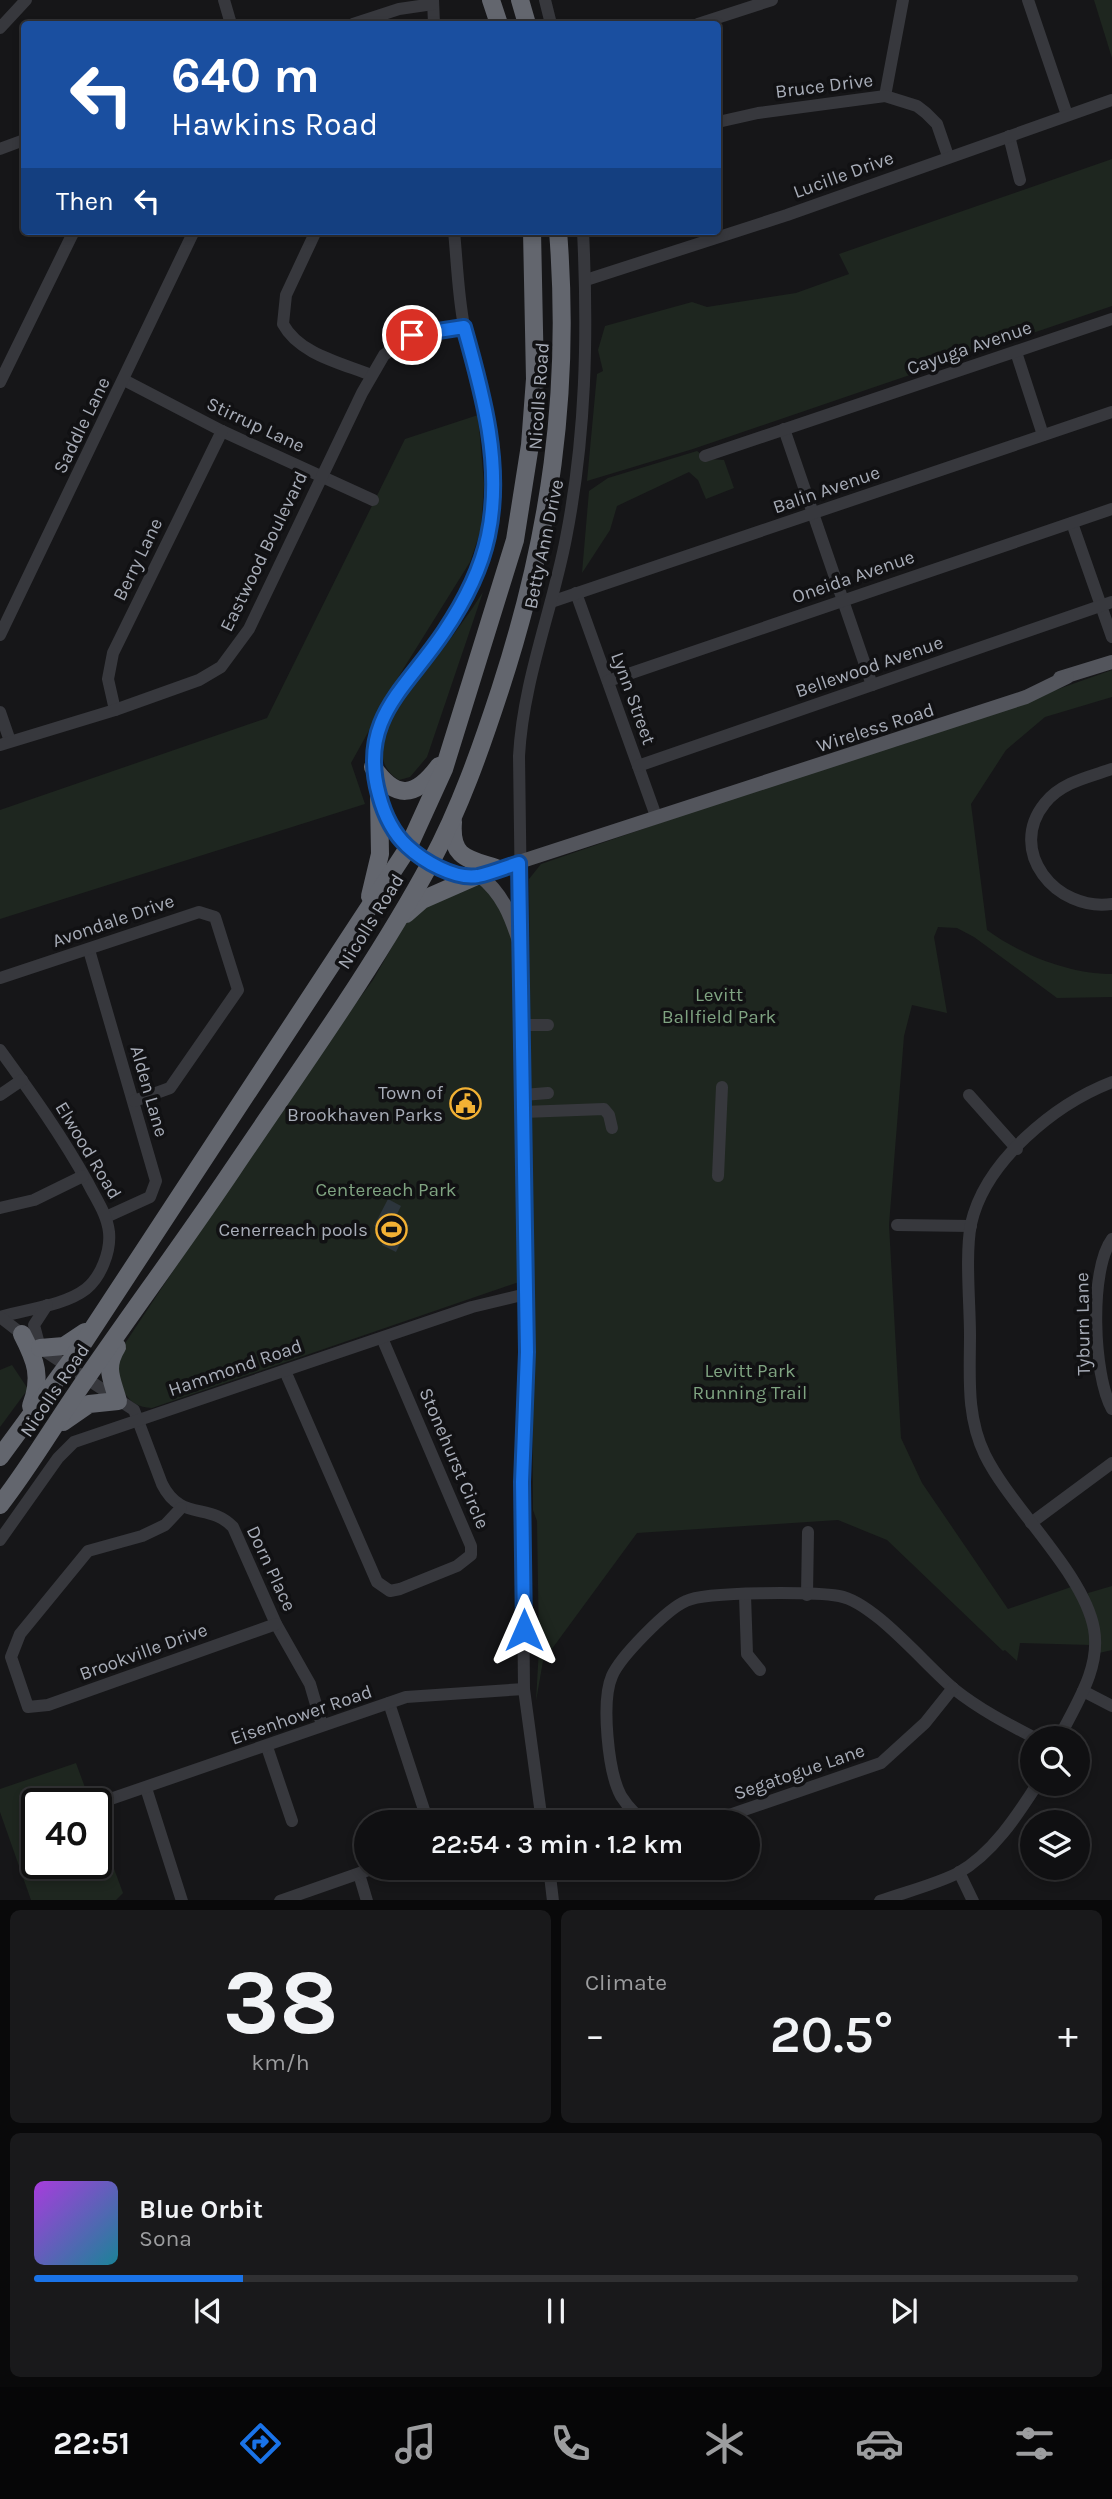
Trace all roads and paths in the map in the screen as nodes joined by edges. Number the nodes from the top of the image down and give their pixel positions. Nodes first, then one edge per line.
1 (26, 0) edge
2 (224, 0) edge
3 (492, 0) edge
4 (520, 0) edge
5 (545, 0) edge
6 (772, 0) edge
7 (903, 0) edge
8 (1028, 0) edge
9 (433, 2) edge
10 (230, 21) edge
11 (362, 21) edge
12 (434, 21) edge
13 (498, 21) edge
14 (526, 21) edge
15 (550, 21) edge
16 (707, 21) edge
17 (0, 28) edge
18 (885, 96) junction
19 (1112, 100) edge
20 (1067, 115) junction
21 (721, 120) edge
22 (1009, 136) junction
23 (21, 141) edge
24 (0, 149) edge
25 (948, 156) junction
26 (1020, 180) dead end
27 (72, 235) edge
28 (192, 235) edge
29 (314, 235) edge
30 (454, 235) edge
31 (532, 235) edge
32 (558, 235) edge
33 (583, 235) edge
34 (586, 280) junction
35 (1112, 319) edge
36 (464, 327) junction
37 (1016, 352) junction
38 (3, 365) edge
39 (371, 375) junction
40 (124, 380) junction
41 (0, 382) edge
42 (1112, 412) edge
43 (784, 429) junction
44 (222, 431) junction
45 (1043, 435) junction
46 (705, 456) dead end
47 (321, 476) junction
48 (373, 500) dead end
49 (1112, 509) edge
50 (813, 513) junction
51 (1072, 523) junction
52 (576, 593) junction
53 (842, 600) junction
54 (551, 601) junction
55 (1106, 604) edge
56 (0, 635) edge
57 (1112, 638) edge
58 (1112, 662) edge
59 (608, 681) junction
60 (872, 685) junction
61 (115, 710) junction
62 (0, 712) edge
63 (5, 743) edge
64 (450, 752) junction
65 (638, 766) junction
66 (373, 767) junction
67 (1112, 769) edge
68 (379, 796) junction
69 (656, 816) junction
70 (453, 817) junction
71 (408, 848) junction
72 (430, 863) junction
73 (519, 863) junction
74 (499, 869) junction
75 (479, 876) junction
76 (1112, 904) edge
77 (361, 918) junction
78 (393, 926) junction
79 (520, 944) junction
80 (89, 950) junction
81 (0, 978) edge
82 (522, 1024) junction
83 (548, 1025) dead end
84 (0, 1050) edge
85 (22, 1080) junction
86 (1112, 1082) edge
87 (722, 1087) dead end
88 (548, 1093) dead end
89 (0, 1094) edge
90 (523, 1095) junction
91 (970, 1095) dead end
92 (134, 1101) junction
93 (523, 1112) junction
94 (612, 1128) dead end
95 (1017, 1149) junction
96 (83, 1176) junction
97 (718, 1176) dead end
98 (0, 1208) edge
99 (106, 1217) junction
100 (897, 1225) dead end
101 (971, 1226) junction
102 (1112, 1239) edge
103 (526, 1294) junction
104 (48, 1303) junction
105 (0, 1317) edge
106 (130, 1318) junction
107 (93, 1325) junction
108 (22, 1334) junction
109 (382, 1338) junction
110 (1105, 1345) edge
111 (40, 1348) junction
112 (66, 1366) junction
113 (285, 1371) junction
114 (86, 1379) junction
115 (118, 1401) junction
116 (1112, 1409) edge
117 (138, 1420) junction
118 (20, 1432) junction
119 (49, 1434) junction
120 (0, 1457) edge
121 (1112, 1463) edge
122 (0, 1505) edge
123 (181, 1508) junction
124 (1031, 1523) junction
125 (808, 1532) dead end
126 (0, 1540) edge
127 (745, 1595) junction
128 (807, 1595) junction
129 (276, 1624) junction
130 (760, 1670) dead end
131 (953, 1688) junction
132 (524, 1689) junction
133 (1083, 1691) junction
134 (389, 1703) junction
135 (1112, 1706) edge
136 (322, 1725) junction
137 (1065, 1726) edge
138 (1020, 1730) edge
139 (267, 1747) junction
140 (146, 1788) junction
141 (1030, 1796) edge
142 (112, 1799) edge
143 (424, 1810) edge
144 (540, 1810) edge
145 (634, 1810) edge
146 (744, 1810) edge
147 (292, 1821) dead end
148 (958, 1872) junction
149 (354, 1876) edge
150 (361, 1880) edge
151 (551, 1880) edge
152 (182, 1900) edge
153 (280, 1900) edge
154 (367, 1900) edge
155 (553, 1900) edge
156 (880, 1900) edge
157 (973, 1900) edge

1 - 17 street
2 - 10 street
3 - 13 highway
4 - 14 highway
5 - 15 street
6 - 16 street
7 - 18 street
8 - 20 street
9 - 11 street
9 - 12 street
18 - 21 street, Bruce Drive
18 - 25 street, Bruce Drive
19 - 20 street, Lucille Drive
20 - 22 street, Lucille Drive
22 - 25 street, Lucille Drive
22 - 26 street
23 - 24 street
25 - 34 street, Lucille Drive
27 - 38 street
28 - 40 street, Saddle Lane
29 - 39 street
30 - 36 street
31 - 64 highway, Nicolls Road
32 - 70 highway, Nicolls Road
33 - 34 street, Betty Ann Drive
34 - 54 street, Betty Ann Drive
35 - 37 street, Cayuga Avenue
36 - 39 street, Eastwood Boulevard
36 - 66 street
37 - 43 street, Cayuga Avenue
37 - 45 street
38 - 41 street
39 - 47 street, Eastwood Boulevard
40 - 44 street, Stirrup Lane
40 - 56 street, Saddle Lane
42 - 45 street, Balin Avenue
43 - 46 street
43 - 50 street
44 - 47 street, Stirrup Lane
44 - 61 street, Berry Lane
45 - 50 street, Balin Avenue
47 - 48 street, Stirrup Lane
47 - 61 street, Eastwood Boulevard
49 - 51 street, Oneida Avenue
50 - 52 street, Balin Avenue
50 - 53 street
51 - 53 street, Oneida Avenue
51 - 55 street
52 - 54 street, Balin Avenue
52 - 59 street, Lynn Street
53 - 59 street, Oneida Avenue
53 - 60 street
54 - 73 street, Betty Ann Drive
55 - 57 street
55 - 60 street, Bellewood Avenue
58 - 69 main road, Wireless Road
59 - 65 street, Lynn Street
60 - 65 street, Bellewood Avenue
61 - 63 street, Eastwood Boulevard
62 - 63 street
64 - 66 highway
64 - 71 highway, Nicolls Road
65 - 69 street, Lynn Street
66 - 68 street
67 - 76 street
68 - 71 street
68 - 77 highway
69 - 73 main road, Wireless Road
70 - 72 highway, Nicolls Road
70 - 74 highway
71 - 72 main road
71 - 77 highway, Nicolls Road
72 - 75 main road
72 - 78 highway, Nicolls Road
73 - 74 main road, Wireless Road
73 - 79 street, Betty Ann Drive
74 - 75 main road, Wireless Road
75 - 78 highway
75 - 79 main road
77 - 107 highway, Nicolls Road
78 - 106 highway, Nicolls Road
79 - 82 street, Betty Ann Drive
80 - 81 street, Avondale Drive
80 - 92 street, Alden Lane
80 - 92 street, Avondale Drive
82 - 83 street
82 - 90 street, Betty Ann Drive
84 - 85 street, Elwood Road
85 - 89 street
85 - 96 street, Elwood Road
86 - 95 street
87 - 97 street
88 - 90 street
90 - 93 street, Betty Ann Drive
91 - 95 street
92 - 99 street, Alden Lane
93 - 94 street
93 - 103 street, Betty Ann Drive
95 - 101 street
96 - 98 street
96 - 99 street, Elwood Road
99 - 104 street, Elwood Road
100 - 101 street
101 - 124 street
102 - 110 street, Tyburn Lane
103 - 109 street, Hammond Road
103 - 132 street, Betty Ann Drive
104 - 105 street
104 - 111 street
105 - 108 street
106 - 114 highway, Nicolls Road
106 - 115 highway
107 - 111 highway
107 - 112 highway, Nicolls Road
108 - 111 street
108 - 118 highway
109 - 113 street, Hammond Road
109 - 113 street, Stonehurst Circle
110 - 116 street, Tyburn Lane
111 - 112 street
112 - 114 street
112 - 118 highway, Nicolls Road
113 - 117 street, Hammond Road
114 - 115 street
114 - 119 highway, Nicolls Road
115 - 117 street
115 - 119 highway
117 - 123 street
117 - 126 street, Hammond Road
118 - 120 highway, Nicolls Road
119 - 122 highway, Nicolls Road
121 - 124 street
123 - 129 street, Dorn Place
123 - 129 street, Brookville Drive
124 - 133 street
125 - 128 street
127 - 128 street
127 - 130 street
127 - 145 street
128 - 131 street
129 - 136 street, Dorn Place
131 - 138 street
131 - 146 street, Segatogue Lane
132 - 134 street, Eisenhower Road
132 - 144 street, Betty Ann Drive
133 - 135 street
133 - 137 street
134 - 136 street, Eisenhower Road
134 - 143 street
136 - 139 street, Eisenhower Road
139 - 140 street, Eisenhower Road
139 - 147 street
140 - 142 street, Eisenhower Road
140 - 152 street
141 - 148 street
148 - 156 street
148 - 157 street
149 - 153 street
150 - 154 street
151 - 155 street

